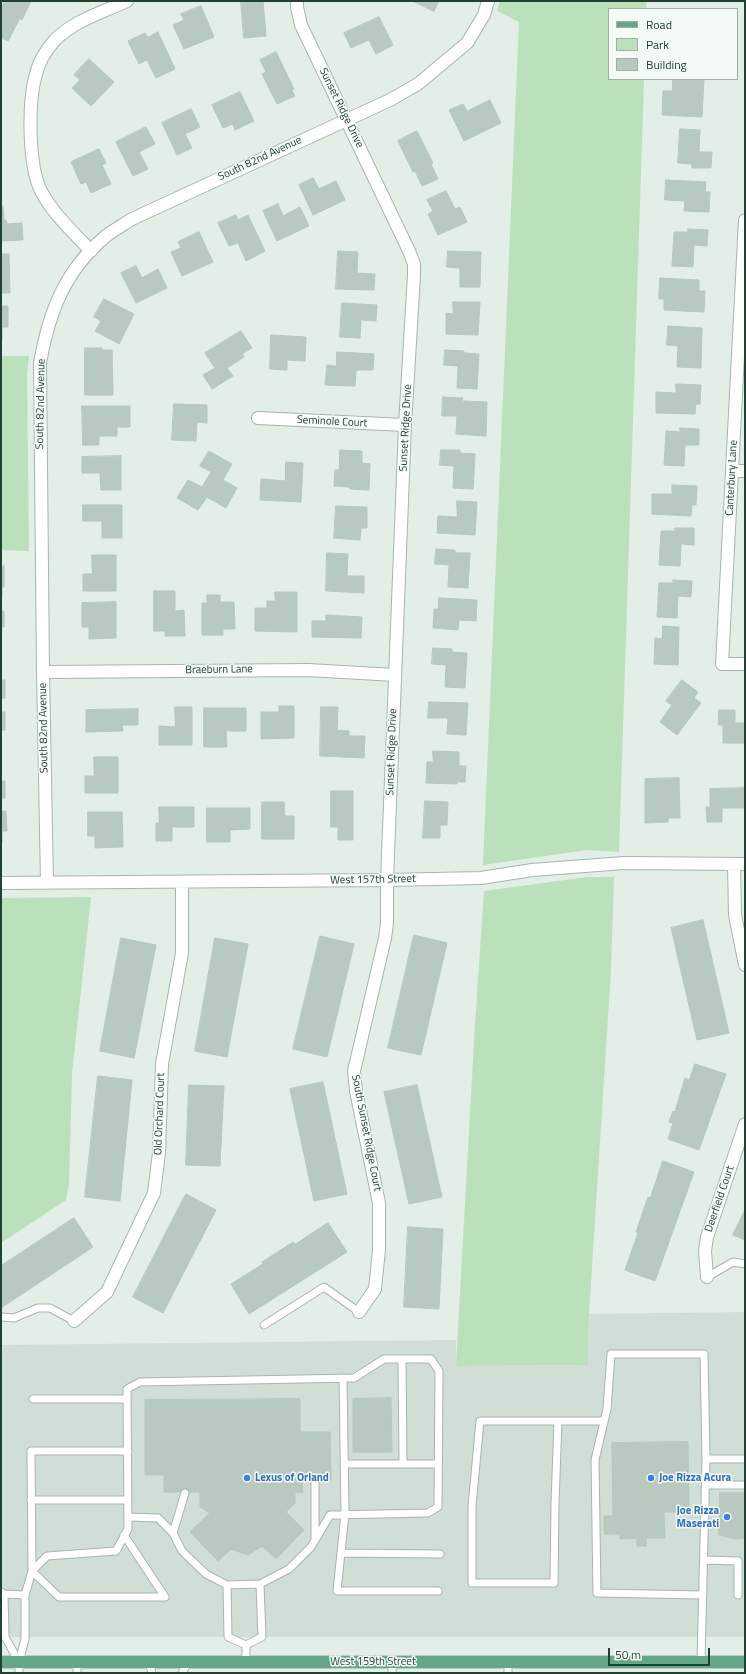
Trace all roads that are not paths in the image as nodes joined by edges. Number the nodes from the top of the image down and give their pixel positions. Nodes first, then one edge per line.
1 (126, 1) edge
2 (297, 1) edge
3 (488, 1) edge
4 (346, 119) junction
5 (745, 220) edge
6 (91, 251) junction
7 (258, 418) dead end
8 (405, 425) junction
9 (739, 471) edge
10 (745, 664) edge
11 (43, 672) junction
12 (395, 675) junction
13 (739, 864) edge
14 (387, 880) junction
15 (182, 882) junction
16 (1, 883) edge
17 (47, 883) junction
18 (745, 965) edge
19 (745, 1124) edge
20 (745, 1264) edge
21 (707, 1277) joint
22 (358, 1312) joint
23 (2, 1317) edge
24 (74, 1321) joint
25 (264, 1325) dead end
26 (402, 1359) junction
27 (343, 1378) junction
28 (33, 1399) dead end
29 (127, 1399) junction
30 (558, 1421) junction
31 (604, 1421) junction
32 (128, 1450) junction
33 (706, 1459) junction
34 (745, 1459) edge
35 (344, 1464) junction
36 (403, 1464) junction
37 (438, 1464) junction
38 (315, 1481) dead end
39 (706, 1485) junction
40 (745, 1485) edge
41 (184, 1494) dead end
42 (31, 1500) junction
43 (127, 1500) junction
44 (345, 1514) junction
45 (128, 1517) junction
46 (173, 1533) junction
47 (124, 1535) junction
48 (315, 1537) junction
49 (341, 1553) junction
50 (440, 1554) dead end
51 (704, 1560) junction
52 (741, 1561) edge
53 (32, 1571) junction
54 (260, 1584) junction
55 (227, 1585) junction
56 (438, 1591) dead end
57 (3, 1593) edge
58 (24, 1595) junction
59 (703, 1595) junction
60 (738, 1595) dead end
61 (246, 1645) junction
62 (1, 1662) edge
63 (188, 1662) junction
64 (246, 1662) junction
65 (701, 1662) junction
66 (745, 1662) edge
67 (19, 1667) edge
68 (77, 1667) edge
69 (151, 1667) edge
70 (392, 1667) edge
71 (508, 1668) edge
72 (182, 1673) edge

1 - 6 street
2 - 4 street, Sunset Ridge Drive
3 - 4 street, South 82nd Avenue
4 - 6 street, South 82nd Avenue
4 - 8 street, Sunset Ridge Drive
5 - 9 street, Canterbury Lane
6 - 11 street, South 82nd Avenue
7 - 8 street, Seminole Court
8 - 12 street, Sunset Ridge Drive
9 - 10 street, Canterbury Lane
11 - 12 street, Braeburn Lane
11 - 17 street, South 82nd Avenue
12 - 14 street, Sunset Ridge Drive
13 - 14 street, West 157th Street
13 - 18 street
14 - 15 street, West 157th Street
14 - 22 street, South Sunset Ridge Court
15 - 17 street, West 157th Street
15 - 24 street, Old Orchard Court
16 - 17 street, West 157th Street
19 - 21 street, Deerfield Court
20 - 21 lane
22 - 25 lane
23 - 24 lane
26 - 27 lane
26 - 36 lane
26 - 37 lane
27 - 29 lane
27 - 35 lane
28 - 29 lane
29 - 32 lane
30 - 30 lane
30 - 31 lane
31 - 33 lane
31 - 59 lane
32 - 42 lane
32 - 43 lane
33 - 34 lane
33 - 39 lane
35 - 36 lane
35 - 44 lane
36 - 37 lane
37 - 44 lane
38 - 48 lane
39 - 40 lane
39 - 51 lane
41 - 46 lane
42 - 43 lane
42 - 53 lane
43 - 45 lane
44 - 48 lane
44 - 49 lane
45 - 46 lane
45 - 47 lane
46 - 55 lane
47 - 53 lane
47 - 53 lane
48 - 54 lane
49 - 50 lane
49 - 56 lane
51 - 52 lane
51 - 59 lane
52 - 60 lane
53 - 58 lane
54 - 55 lane
54 - 61 lane
55 - 61 lane
57 - 58 lane
57 - 67 lane
58 - 67 lane
59 - 65 lane
61 - 64 lane
62 - 67 main road, West 159th Street
63 - 64 main road, West 159th Street
63 - 69 main road, West 159th Street
63 - 72 lane
64 - 70 main road, West 159th Street
65 - 66 main road, West 159th Street
65 - 71 main road, West 159th Street
67 - 68 main road, West 159th Street
68 - 69 main road, West 159th Street
70 - 71 main road, West 159th Street

